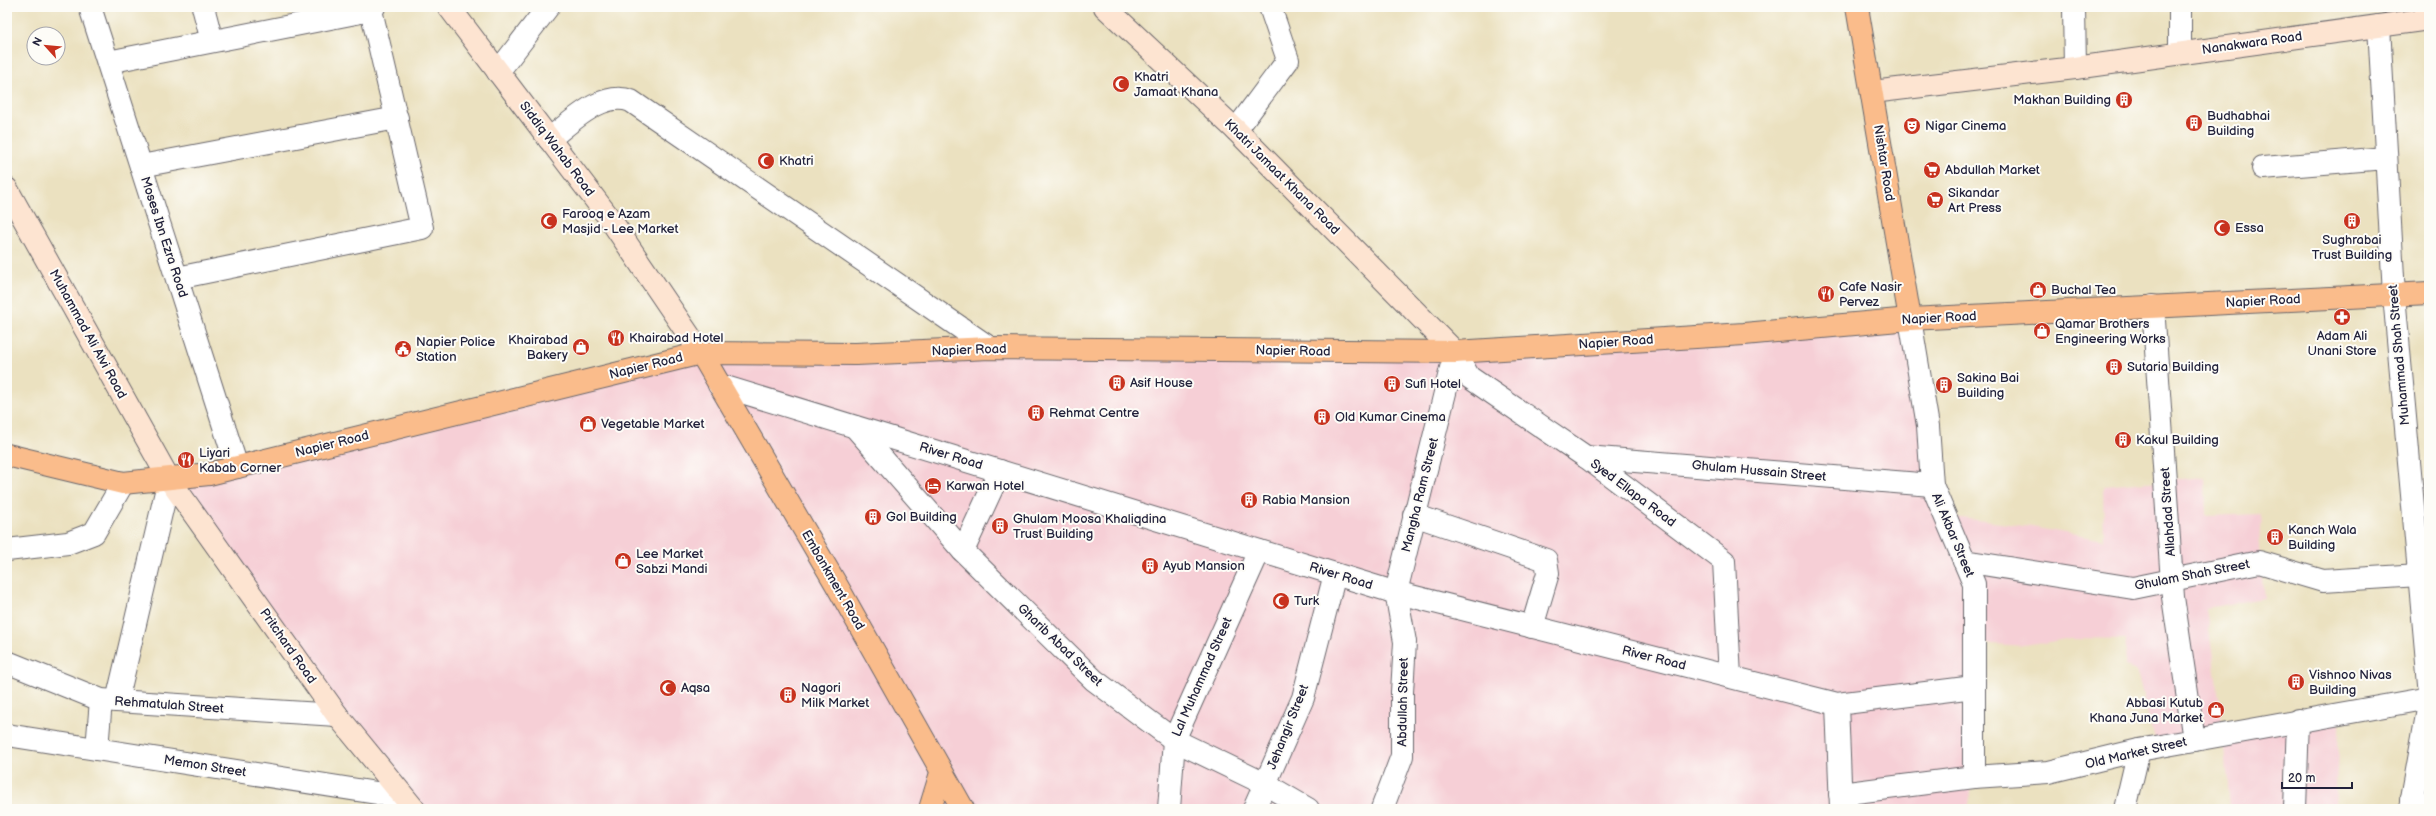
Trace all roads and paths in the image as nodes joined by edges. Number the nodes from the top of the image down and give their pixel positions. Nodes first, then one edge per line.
1 (90, 7) edge
2 (203, 7) edge
3 (449, 7) edge
4 (548, 7) edge
5 (1105, 7) edge
6 (1270, 7) edge
7 (1857, 7) edge
8 (2074, 7) edge
9 (2180, 7) edge
10 (372, 8) edge
11 (2416, 16) edge
12 (2379, 26) junction
13 (212, 41) junction
14 (2180, 53) junction
15 (108, 62) junction
16 (2075, 68) junction
17 (498, 72) junction
18 (1872, 92) junction
19 (397, 118) junction
20 (1236, 130) junction
21 (549, 139) junction
22 (2386, 158) junction
23 (141, 166) junction
24 (2263, 168) dead end
25 (7, 189) edge
26 (177, 278) junction
27 (2429, 293) edge
28 (2394, 295) junction
29 (2153, 306) junction
30 (1910, 319) junction
31 (990, 348) junction
32 (1456, 352) junction
33 (701, 353) junction
34 (719, 385) junction
35 (855, 427) junction
36 (7, 455) edge
37 (1586, 457) junction
38 (237, 467) junction
39 (1000, 471) junction
40 (169, 479) junction
41 (122, 482) junction
42 (1932, 485) junction
43 (1414, 515) junction
44 (7, 550) edge
45 (963, 551) junction
46 (1259, 551) junction
47 (1964, 561) junction
48 (1335, 574) junction
49 (2419, 575) junction
50 (2174, 580) junction
51 (1396, 592) junction
52 (1532, 627) junction
53 (7, 662) edge
54 (1730, 677) junction
55 (2429, 684) edge
56 (1974, 687) junction
57 (2429, 698) edge
58 (109, 701) junction
59 (1837, 704) junction
60 (2429, 704) edge
61 (337, 715) junction
62 (2298, 720) junction
63 (7, 735) edge
64 (1174, 740) junction
65 (2194, 740) junction
66 (97, 749) junction
67 (2138, 750) junction
68 (941, 773) junction
69 (1974, 777) junction
70 (1265, 784) junction
71 (1841, 802) edge
72 (408, 803) edge
73 (2417, 804) edge
74 (930, 809) edge
75 (963, 809) edge
76 (1168, 809) edge
77 (1254, 809) edge
78 (1308, 809) edge
79 (1382, 809) edge
80 (2125, 809) edge
81 (2295, 809) edge

1 - 15 street, Moses Ibn Ezra Road
2 - 13 street
3 - 17 street, Siddiq Wahab Road
4 - 17 street
5 - 20 street, Khatri Jamaat Khana Road
6 - 20 street
7 - 18 main road, Nishtar Road
8 - 16 street
9 - 14 street
10 - 13 street
10 - 19 street
11 - 12 street, Nanakwara Road
12 - 14 street, Nanakwara Road
12 - 22 street, Muhammad Shah Street
13 - 15 street
14 - 16 street, Nanakwara Road
15 - 23 street, Moses Ibn Ezra Road
16 - 18 street, Nanakwara Road
17 - 21 street, Siddiq Wahab Road
18 - 30 main road, Nishtar Road
19 - 23 street
19 - 26 street
20 - 32 street, Khatri Jamaat Khana Road
21 - 31 street
21 - 33 street, Siddiq Wahab Road
22 - 24 street
22 - 28 street, Muhammad Shah Street
23 - 26 street, Moses Ibn Ezra Road
25 - 40 street, Muhammad Ali Alvi Road
26 - 38 street, Moses Ibn Ezra Road
27 - 28 main road, Napier Road
28 - 29 main road, Napier Road
28 - 49 street, Muhammad Shah Street
29 - 30 main road, Napier Road
29 - 50 street, Allahdad Street
30 - 32 main road, Napier Road
30 - 42 street, Ali Akbar Street
31 - 32 main road, Napier Road
31 - 33 main road, Napier Road
32 - 37 street, Syed Ellapa Road
32 - 43 street, Mangha Ram Street
33 - 34 main road, Embankment Road
33 - 38 main road, Napier Road
34 - 35 street, River Road
34 - 68 main road, Embankment Road
35 - 39 street, River Road
35 - 45 street, Gharib Abad Street
36 - 41 main road, Napier Road
37 - 42 street, Ghulam Hussain Street
37 - 54 street, Syed Ellapa Road
38 - 40 main road, Napier Road
39 - 45 street
39 - 46 street, River Road
40 - 41 main road, Napier Road
40 - 58 street
40 - 61 street, Pritchard Road
41 - 44 street
42 - 47 street, Ali Akbar Street
43 - 51 street, Mangha Ram Street
43 - 52 street
45 - 64 street, Gharib Abad Street
46 - 48 street, River Road
46 - 64 street, Lal Muhammad Street
47 - 50 street, Ghulam Shah Street
47 - 56 street, Ali Akbar Street
48 - 51 street, River Road
48 - 70 street, Jehangir Street
49 - 50 street, Ghulam Shah Street
49 - 55 street, Muhammad Shah Street
50 - 65 street, Allahdad Street
51 - 52 street, River Road
51 - 79 street, Abdullah Street
52 - 54 street, River Road
53 - 58 street, Rehmatulah Street
54 - 59 street, River Road
56 - 59 street, River Road
56 - 69 street, Ali Akbar Street
57 - 62 street, Old Market Street
58 - 61 street, Rehmatulah Street
58 - 66 street
59 - 71 street
60 - 73 street
61 - 72 street, Pritchard Road
62 - 65 street, Old Market Street
62 - 81 street
63 - 66 street, Memon Street
64 - 70 street, Gharib Abad Street
64 - 76 street, Lal Muhammad Street
65 - 67 street, Old Market Street
66 - 72 street, Memon Street
67 - 69 street, Old Market Street
67 - 80 street
68 - 74 main road
68 - 75 main road, Embankment Road
69 - 71 street, Old Market Street
70 - 77 street, Jehangir Street
70 - 78 street, Gharib Abad Street

